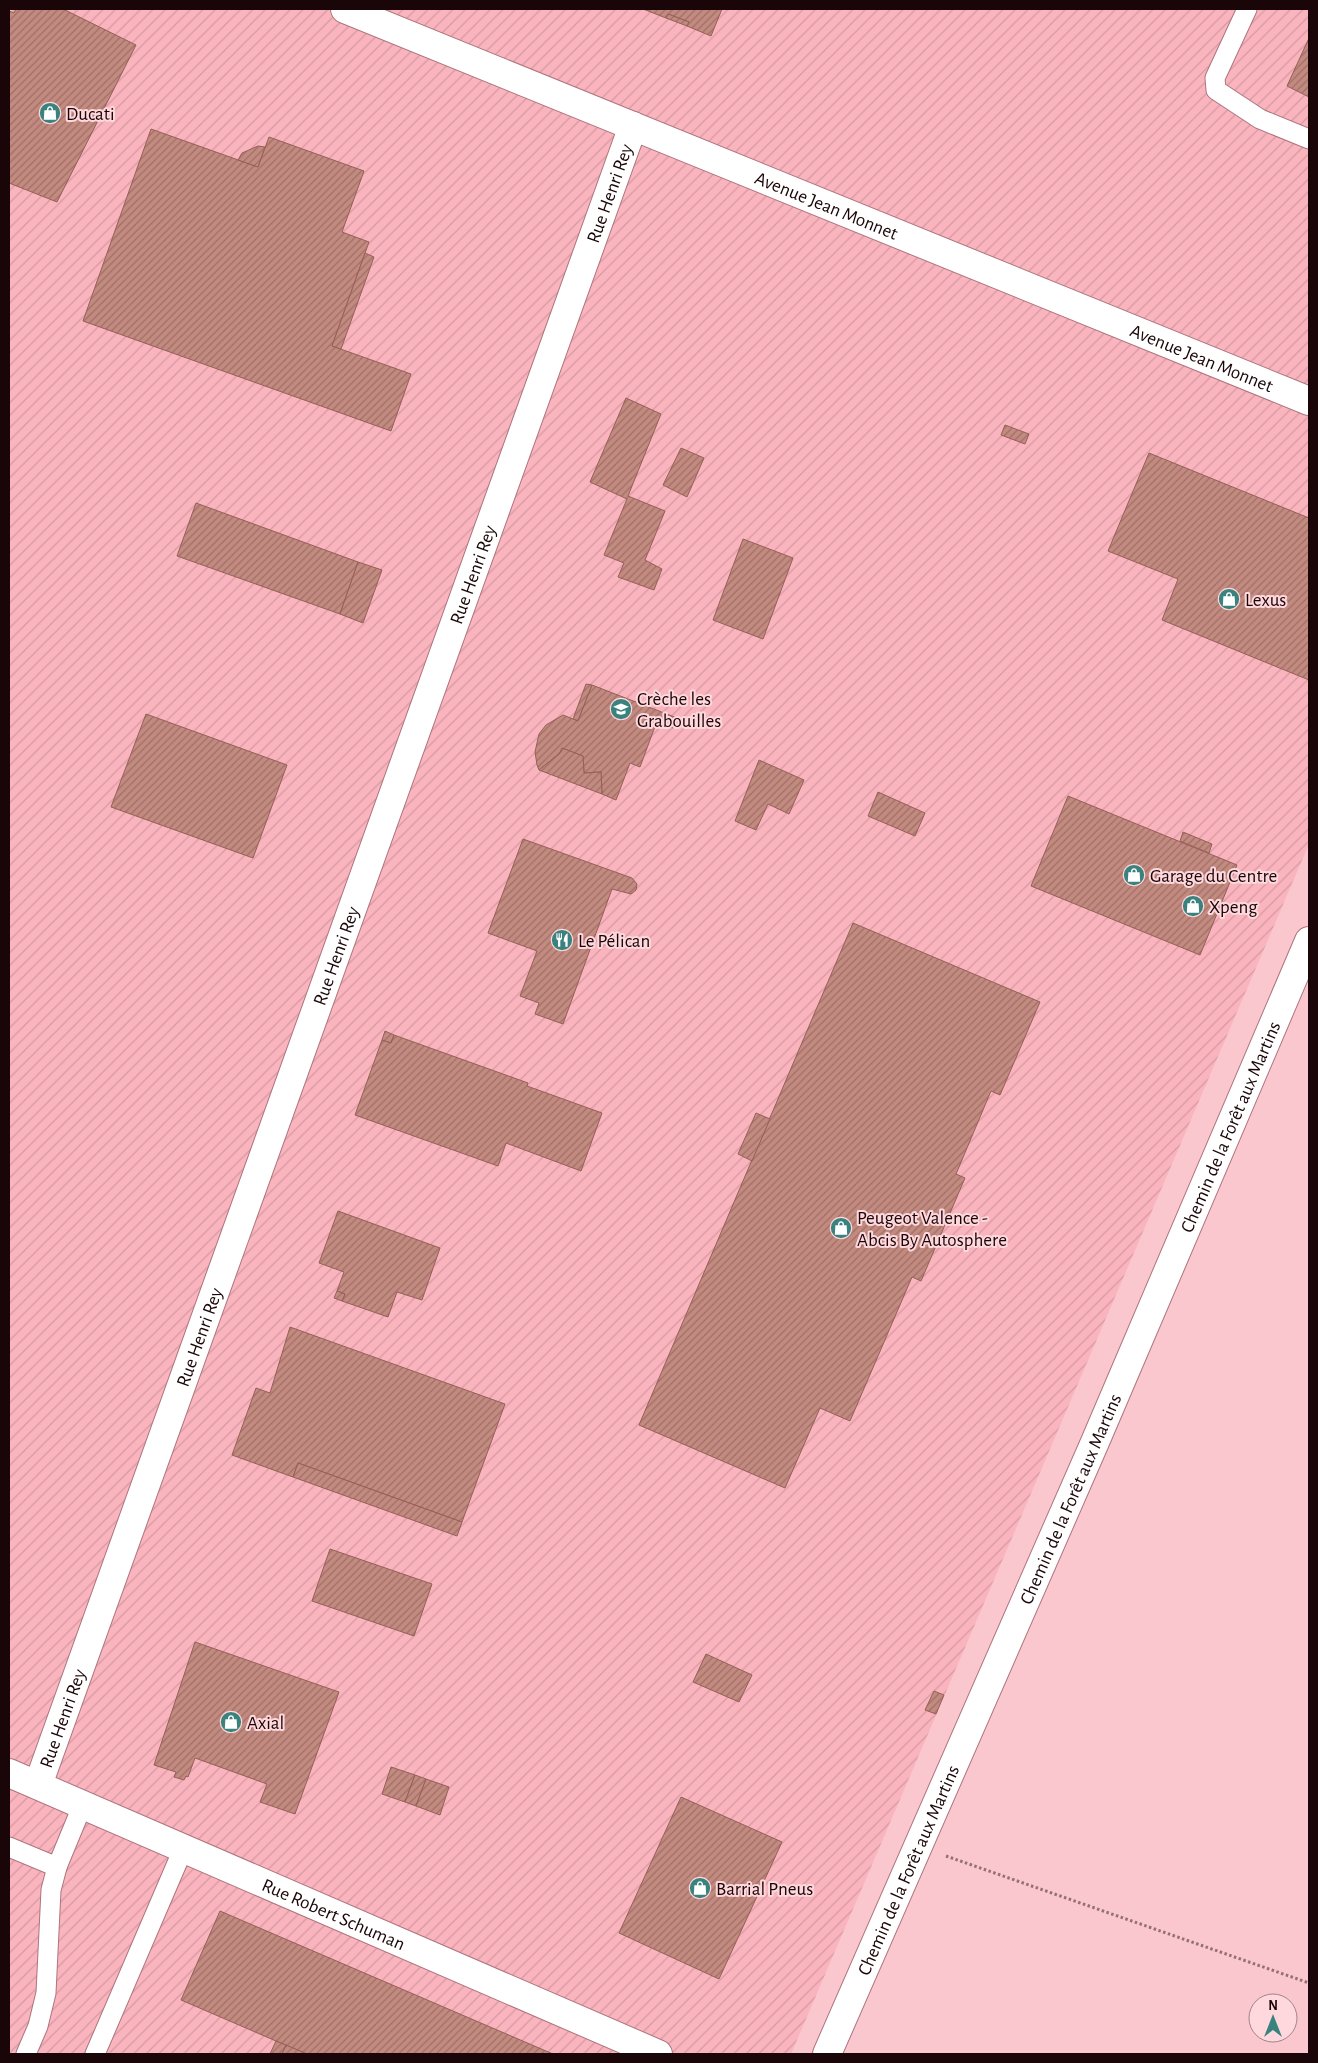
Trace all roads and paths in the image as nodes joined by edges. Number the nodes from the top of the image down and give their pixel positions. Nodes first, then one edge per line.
1 (345, 9) edge
2 (1247, 9) edge
3 (633, 126) junction
4 (1309, 139) edge
5 (1309, 401) edge
6 (1309, 941) edge
7 (9, 1772) edge
8 (38, 1785) junction
9 (83, 1804) junction
10 (919, 1846) junction
11 (9, 1847) edge
12 (184, 1847) junction
13 (57, 1867) junction
14 (1309, 1983) edge
15 (26, 2054) edge
16 (94, 2054) edge
17 (658, 2054) edge
18 (827, 2054) edge

1 - 3 street, Avenue Jean Monnet
2 - 4 lane
3 - 5 street, Avenue Jean Monnet
3 - 8 street, Rue Henri Rey
6 - 10 street, Chemin de la Forêt aux Martins
7 - 8 street, Rue Robert Schuman
8 - 9 street, Rue Robert Schuman
9 - 12 street, Rue Robert Schuman
9 - 13 lane
10 - 14 path
10 - 18 street, Chemin de la Forêt aux Martins
11 - 13 lane
12 - 16 lane
12 - 17 street, Rue Robert Schuman
13 - 15 lane

